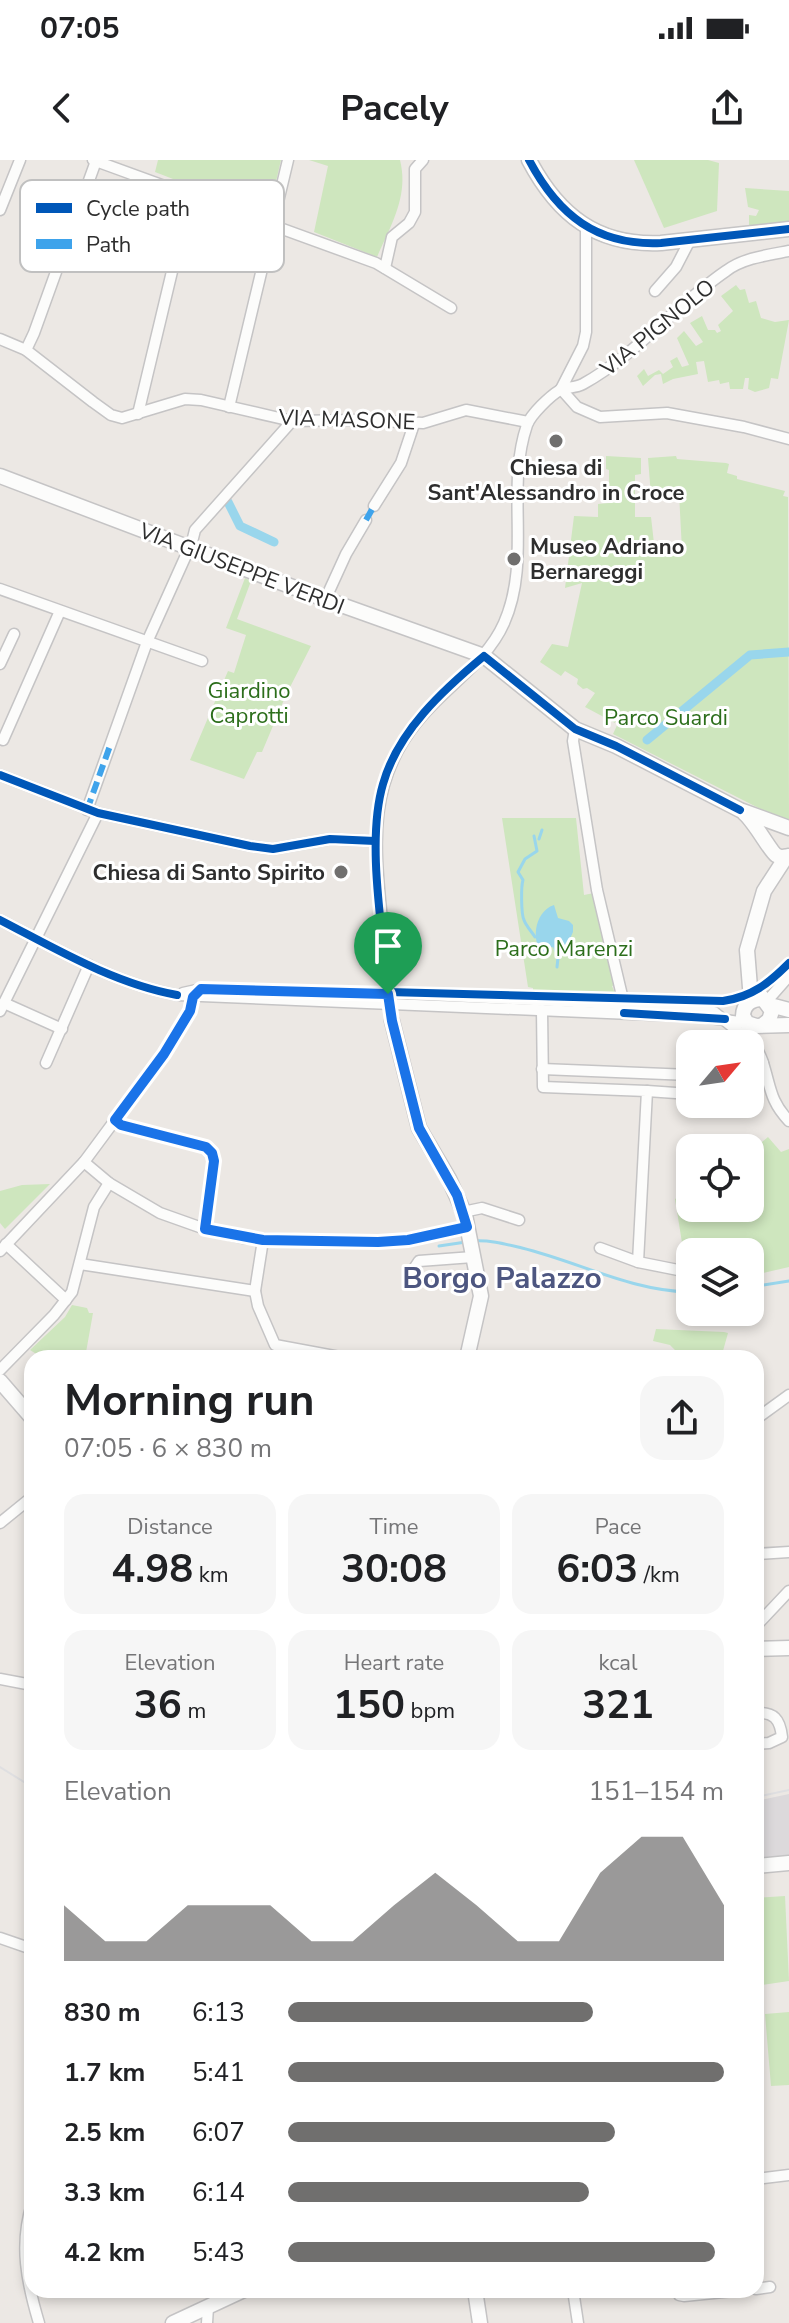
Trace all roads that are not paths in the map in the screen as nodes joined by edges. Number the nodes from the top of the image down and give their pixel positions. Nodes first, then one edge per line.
1 (20, 160) edge
2 (94, 160) edge
3 (288, 160) edge
4 (423, 160) edge
5 (529, 160) edge
6 (87, 180) edge
7 (147, 180) edge
8 (283, 180) edge
9 (0, 210) edge
10 (586, 226) junction
11 (789, 229) edge
12 (284, 231) edge
13 (690, 240) junction
14 (789, 251) edge
15 (385, 268) junction
16 (55, 272) edge
17 (172, 272) edge
18 (261, 272) edge
19 (655, 291) dead end
20 (451, 308) dead end
21 (0, 339) edge
22 (26, 350) junction
23 (561, 389) junction
24 (229, 407) junction
25 (138, 414) junction
26 (292, 421) junction
27 (528, 422) junction
28 (414, 424) junction
29 (789, 439) edge
30 (0, 476) edge
31 (374, 506) dead end
32 (366, 520) dead end
33 (189, 548) junction
34 (0, 589) edge
35 (325, 600) junction
36 (60, 611) junction
37 (14, 634) dead end
38 (147, 642) junction
39 (484, 656) junction
40 (202, 661) dead end
41 (0, 664) edge
42 (575, 729) junction
43 (3, 740) dead end
44 (0, 775) edge
45 (740, 810) junction
46 (92, 812) junction
47 (786, 828) edge
48 (375, 841) junction
49 (770, 846) junction
50 (788, 856) edge
51 (764, 891) junction
52 (0, 920) edge
53 (35, 939) junction
54 (89, 965) junction
55 (789, 976) edge
56 (197, 993) junction
57 (407, 1002) junction
58 (385, 1003) junction
59 (624, 1004) junction
60 (2, 1007) edge
61 (789, 1010) edge
62 (542, 1013) junction
63 (725, 1019) junction
64 (755, 1020) edge
65 (789, 1025) edge
66 (62, 1029) junction
67 (46, 1063) dead end
68 (764, 1067) edge
69 (542, 1069) junction
70 (676, 1074) edge
71 (647, 1091) junction
72 (676, 1093) edge
73 (115, 1120) junction
74 (789, 1121) edge
75 (84, 1162) junction
76 (109, 1183) junction
77 (463, 1212) junction
78 (519, 1220) dead end
79 (205, 1229) junction
80 (468, 1229) junction
81 (263, 1240) junction
82 (3, 1248) edge
83 (600, 1248) dead end
84 (472, 1254) junction
85 (638, 1262) junction
86 (80, 1264) junction
87 (415, 1267) dead end
88 (676, 1270) edge
89 (255, 1291) junction
90 (66, 1300) junction
91 (302, 1350) edge
92 (469, 1350) edge
93 (0, 1370) edge
94 (0, 1381) edge
95 (789, 1395) edge
96 (24, 1409) edge
97 (764, 1413) edge
98 (24, 1504) edge
99 (0, 1523) edge
100 (764, 1554) edge
101 (787, 1554) edge
102 (789, 1591) edge
103 (764, 1618) edge
104 (789, 1648) edge
105 (764, 1649) edge
106 (0, 1679) edge
107 (24, 1684) edge
108 (764, 1712) edge
109 (764, 1743) edge
110 (789, 1863) edge
111 (764, 1865) edge
112 (0, 1938) edge
113 (24, 1946) edge
114 (789, 2175) edge
115 (764, 2178) edge
116 (770, 2287) dead end
117 (764, 2288) edge
118 (31, 2298) edge
119 (478, 2298) edge
120 (574, 2298) edge
121 (214, 2300) edge
122 (182, 2321) edge
123 (39, 2323) edge
124 (207, 2323) edge
125 (480, 2323) edge
126 (578, 2323) edge

1 - 9 street
2 - 6 street
2 - 7 street
3 - 8 street
4 - 15 street
5 - 10 street
10 - 13 street
10 - 23 street
11 - 13 street
12 - 15 street
13 - 19 street
14 - 23 street, VIA PIGNOLO
15 - 20 street
16 - 22 street
17 - 25 street
18 - 24 street
21 - 22 street, VIA MASONE
22 - 25 street, VIA MASONE
23 - 27 street, VIA PIGNOLO
23 - 29 street
24 - 25 street, VIA MASONE
24 - 26 street, VIA MASONE
26 - 28 street, VIA MASONE
26 - 33 street
27 - 28 street, VIA MASONE
27 - 39 street
28 - 31 street
30 - 33 street, VIA GIUSEPPE VERDI
32 - 35 street
33 - 35 street, VIA GIUSEPPE VERDI
33 - 38 street
34 - 36 street
35 - 39 street, VIA GIUSEPPE VERDI
36 - 38 street
36 - 43 street
37 - 41 street
38 - 40 street
38 - 46 street
39 - 42 street, VIA GIUSEPPE VERDI
39 - 48 street
42 - 45 street, VIA GIUSEPPE VERDI
42 - 59 street
44 - 46 street
45 - 47 street
45 - 49 street
46 - 48 street
46 - 53 street
47 - 49 street
48 - 58 street
49 - 50 street
49 - 51 street
50 - 51 street
51 - 64 street
52 - 53 street
53 - 54 street
53 - 60 street
54 - 56 street
54 - 66 street
55 - 64 street
56 - 58 street
56 - 58 street
56 - 73 street
57 - 58 street
57 - 59 street
57 - 62 street
58 - 77 street
59 - 63 street
60 - 66 street
61 - 64 street
62 - 63 street
62 - 69 street
63 - 64 street
64 - 65 street
66 - 67 street
68 - 74 street
69 - 70 street
69 - 71 street
71 - 72 street
71 - 85 street
73 - 75 street
73 - 79 street
75 - 76 street
75 - 82 street
76 - 79 street
76 - 86 street
77 - 78 street
77 - 80 street
79 - 81 street
80 - 81 street
80 - 84 street
81 - 89 street
82 - 90 street
83 - 85 street
84 - 87 street
84 - 92 street
85 - 88 street
86 - 89 street
86 - 90 street
89 - 91 street
90 - 93 street
94 - 96 street
95 - 97 street
98 - 99 street
100 - 101 street
102 - 103 street
104 - 105 street
106 - 107 street
108 - 109 street
110 - 111 street
112 - 113 street
114 - 115 street
116 - 117 street
118 - 123 street
119 - 125 street
120 - 126 street
121 - 122 street
121 - 124 street

